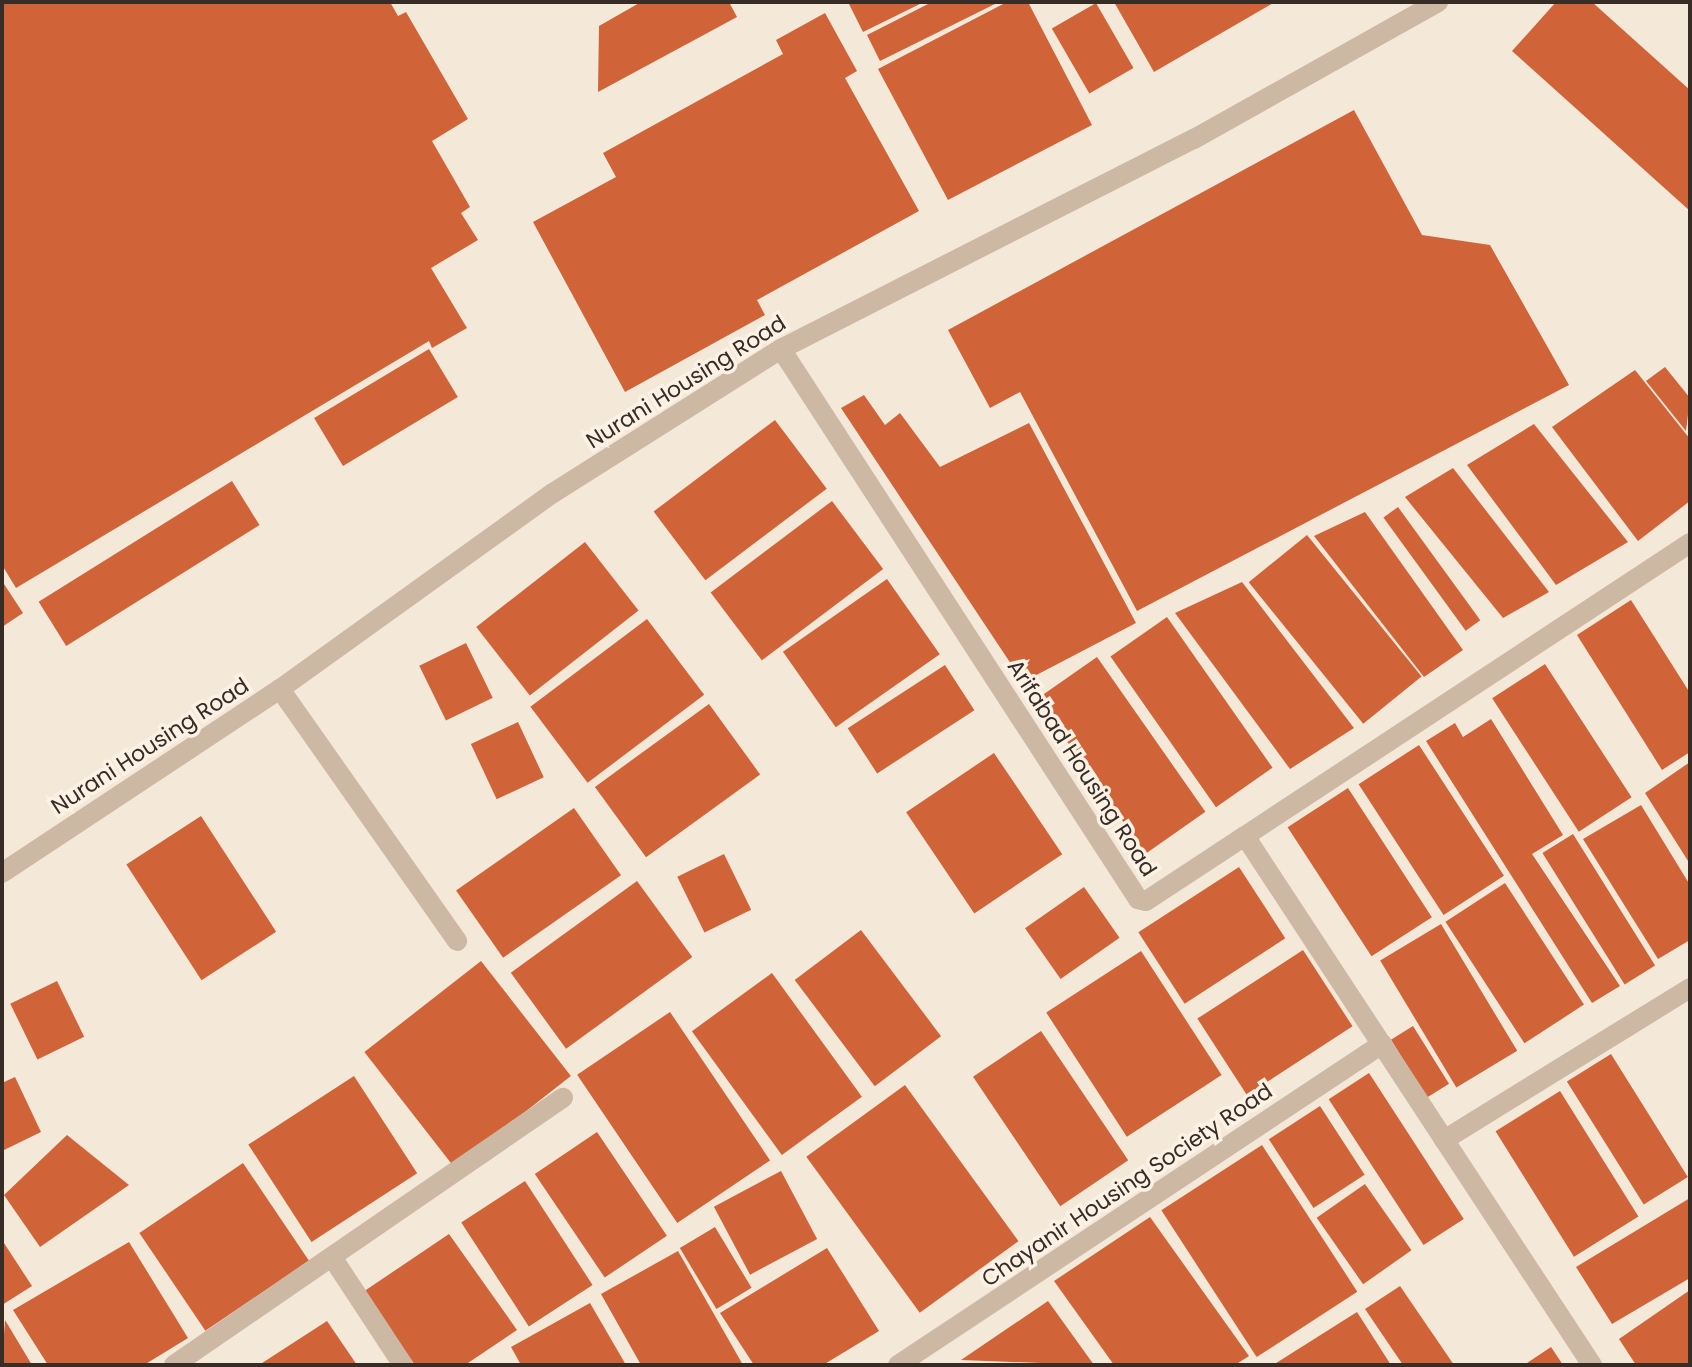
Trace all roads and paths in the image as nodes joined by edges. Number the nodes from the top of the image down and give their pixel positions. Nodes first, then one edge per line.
1 (1438, 2) edge
2 (781, 349) junction
3 (1690, 543) edge
4 (280, 689) junction
5 (1245, 836) junction
6 (2, 873) edge
7 (457, 941) dead end
8 (1690, 988) edge
9 (1382, 1044) junction
10 (563, 1098) dead end
11 (1444, 1140) junction
12 (332, 1257) junction
13 (174, 1365) edge
14 (403, 1365) edge
15 (898, 1365) edge
16 (1592, 1365) edge

1 - 2 street, Nurani Housing Road
2 - 4 street, Nurani Housing Road
2 - 5 street, Arifabad Housing Road
3 - 5 street
4 - 6 street, Nurani Housing Road
4 - 7 street
5 - 9 street
8 - 11 street
9 - 11 street
9 - 15 street, Chayanir Housing Society Road
10 - 12 street
11 - 16 street
12 - 13 street
12 - 14 street

